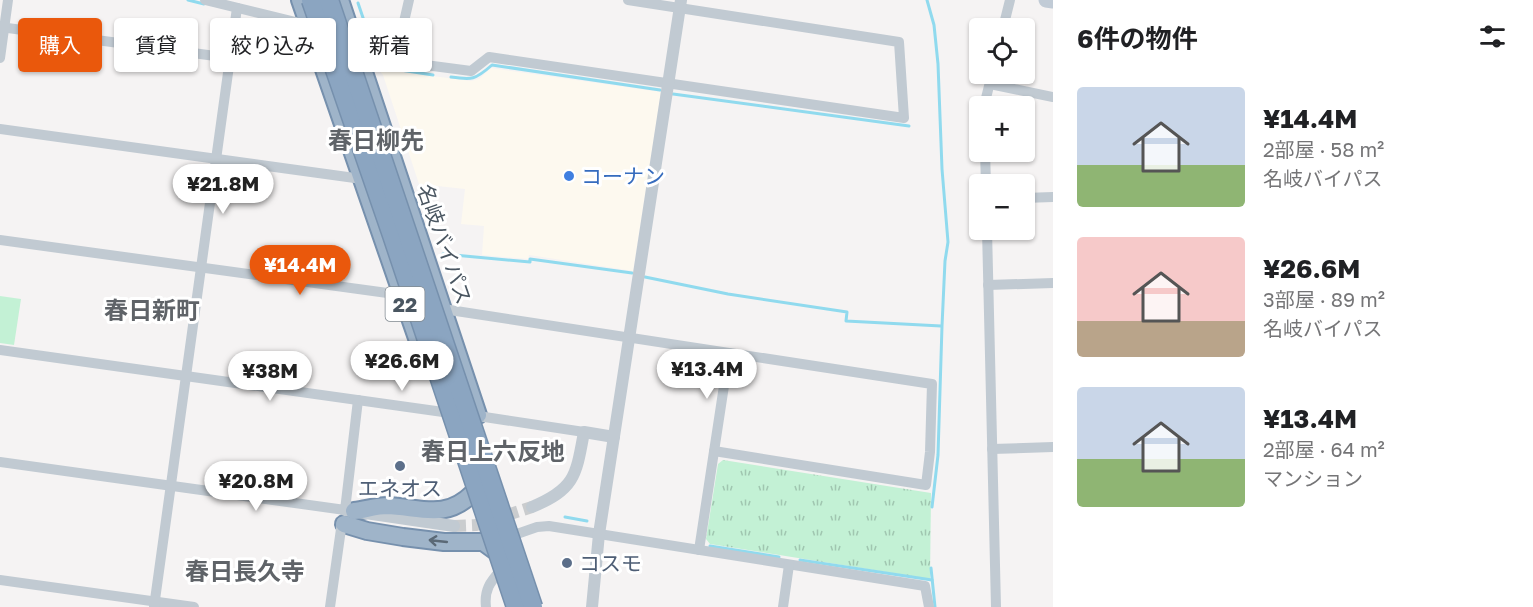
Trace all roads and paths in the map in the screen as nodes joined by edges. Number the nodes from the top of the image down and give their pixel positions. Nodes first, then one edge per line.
1 (8, 0) edge
2 (205, 0) edge
3 (300, 0) edge
4 (311, 0) edge
5 (329, 0) edge
6 (340, 0) edge
7 (408, 0) edge
8 (628, 0) edge
9 (1010, 0) edge
10 (1046, 0) edge
11 (1053, 2) edge
12 (680, 4) edge
13 (237, 8) junction
14 (236, 18) edge
15 (281, 18) edge
16 (306, 18) edge
17 (404, 18) edge
18 (1006, 18) edge
19 (348, 25) edge
20 (2, 28) edge
21 (210, 55) edge
22 (0, 58) edge
23 (432, 66) edge
24 (228, 72) edge
25 (325, 72) edge
26 (363, 72) edge
27 (668, 83) junction
28 (1008, 84) edge
29 (1053, 97) edge
30 (0, 129) edge
31 (216, 159) junction
32 (362, 179) junction
33 (1053, 197) edge
34 (1035, 198) edge
35 (0, 240) edge
36 (987, 240) edge
37 (201, 268) junction
38 (1053, 283) edge
39 (988, 285) junction
40 (402, 295) junction
41 (443, 309) junction
42 (629, 338) junction
43 (0, 350) edge
44 (729, 353) junction
45 (186, 376) junction
46 (358, 400) junction
47 (443, 412) junction
48 (478, 416) junction
49 (584, 432) junction
50 (614, 437) junction
51 (1053, 447) edge
52 (992, 448) junction
53 (714, 451) junction
54 (0, 462) edge
55 (171, 485) junction
56 (472, 493) junction
57 (532, 507) tunnel mouth
58 (346, 517) junction
59 (454, 526) tunnel mouth
60 (599, 534) junction
61 (514, 535) junction
62 (494, 550) junction
63 (699, 550) junction
64 (789, 565) junction
65 (501, 570) junction
66 (0, 580) edge
67 (154, 604) edge
68 (194, 607) edge
69 (330, 607) edge
70 (486, 607) edge
71 (515, 607) edge
72 (535, 607) edge
73 (592, 607) edge
74 (783, 607) edge
75 (929, 607) edge
76 (996, 607) edge

1 - 20 street
2 - 13 street
3 - 16 highway, 22
4 - 71 highway, bridge
5 - 72 highway, bridge
6 - 19 highway, 名岐バイパス / 22
7 - 17 street
8 - 12 street
9 - 18 street
10 - 11 main road
12 - 27 street
12 - 27 street
13 - 14 street
13 - 15 street
20 - 21 street
20 - 22 street
23 - 27 street
24 - 31 street
25 - 32 highway, 22
26 - 41 highway, 名岐バイパス / 22
27 - 42 street
28 - 29 street
30 - 31 street
31 - 32 street
31 - 37 street
32 - 40 highway, 22
33 - 34 street
35 - 37 street
36 - 39 street
37 - 40 street
37 - 45 street
38 - 39 street
39 - 52 street
40 - 47 highway, 22
41 - 42 street
41 - 48 highway, 名岐バイパス / 22
42 - 44 street
42 - 50 street
43 - 45 street
44 - 53 street
44 - 53 street
45 - 46 street
45 - 55 street
46 - 47 street
46 - 58 street
47 - 56 highway, 22
48 - 49 street
48 - 61 highway, 名岐バイパス / 22
49 - 50 street
49 - 57 street
50 - 60 street
51 - 52 street
52 - 76 street
53 - 63 street
54 - 55 street
55 - 58 street
55 - 67 street
56 - 58 highway
56 - 62 highway, 22
58 - 59 street
62 -> 58 highway
58 - 69 street
60 - 61 street
60 - 63 street
60 - 73 street
61 - 72 highway, 名岐バイパス / 22
62 - 65 highway, 22
63 - 64 street
64 - 74 street
64 - 75 street
65 - 70 street
65 - 71 highway, 22
66 - 67 street
67 - 68 street

